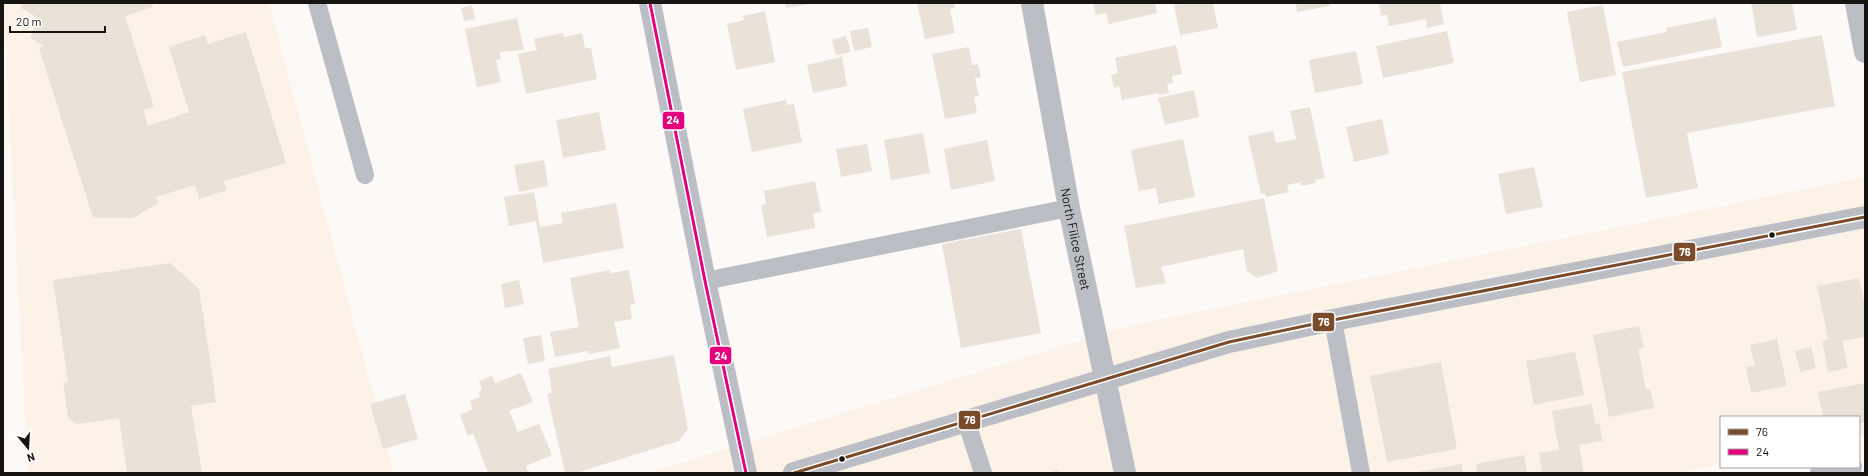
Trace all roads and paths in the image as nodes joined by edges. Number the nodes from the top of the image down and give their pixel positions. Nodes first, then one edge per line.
1 (317, 3) edge
2 (650, 3) edge
3 (1032, 3) edge
4 (1856, 3) edge
5 (1865, 52) edge
6 (365, 175) dead end
7 (1070, 208) junction
8 (1865, 217) edge
9 (705, 281) junction
10 (1333, 320) junction
11 (1105, 379) junction
12 (966, 420) junction
13 (1846, 468) edge
14 (746, 473) edge
15 (794, 473) edge
16 (982, 473) edge
17 (1125, 473) edge
18 (1361, 473) edge
19 (1821, 473) edge

1 - 6 lane
2 - 9 street
3 - 7 street, North Filice Street
4 - 5 main road
7 - 9 lane
7 - 11 street, North Filice Street
8 - 10 main road
9 - 14 street
10 - 11 main road
10 - 18 lane
11 - 12 main road
11 - 17 street, North Filice Street
12 - 15 main road
12 - 16 lane
13 - 19 street

